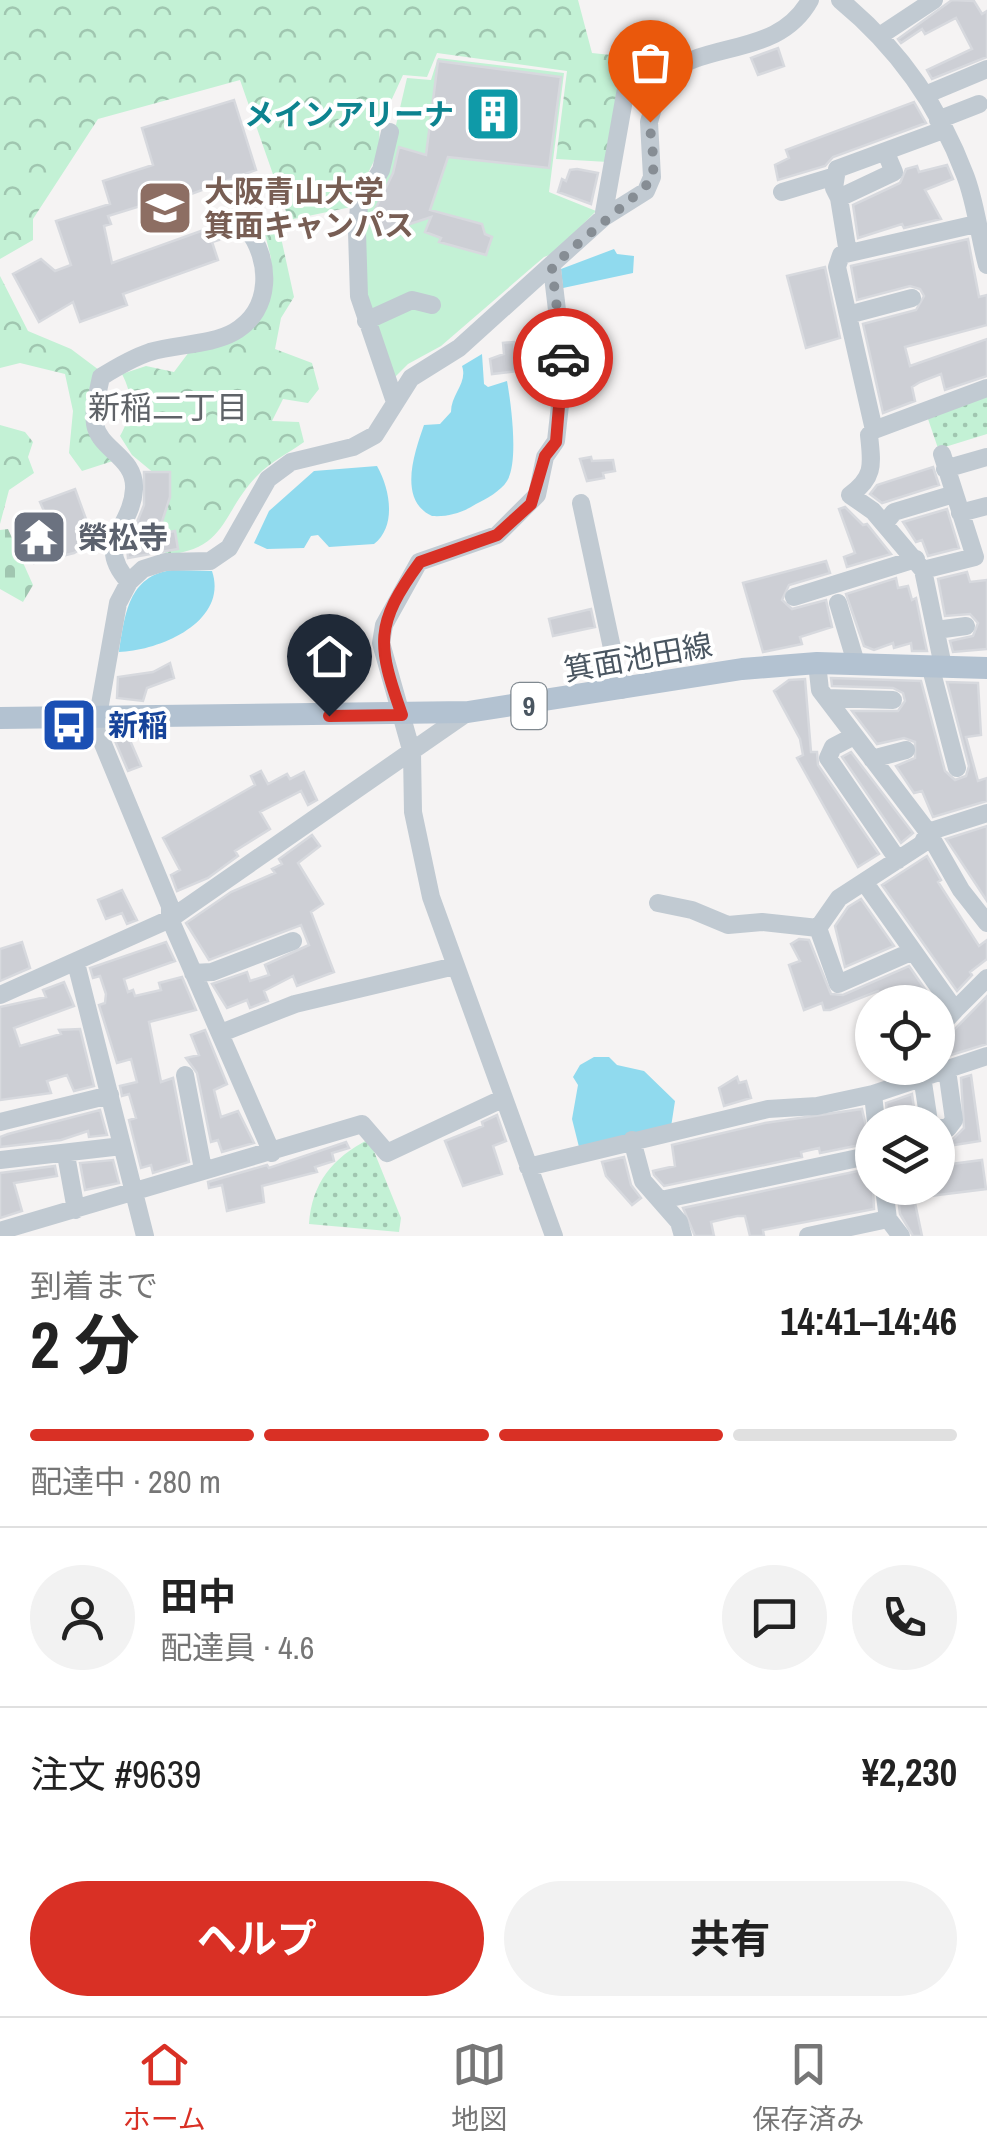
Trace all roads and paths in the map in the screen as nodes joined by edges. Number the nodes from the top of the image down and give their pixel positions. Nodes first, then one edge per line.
1 (810, 0) edge
2 (840, 0) edge
3 (934, 0) edge
4 (880, 35) junction
5 (633, 49) dead end
6 (987, 69) edge
7 (925, 95) junction
8 (979, 104) dead end
9 (941, 125) junction
10 (390, 132) dead end
11 (886, 153) junction
12 (835, 176) junction
13 (782, 192) dead end
14 (839, 198) junction
15 (603, 218) junction
16 (976, 224) junction
17 (248, 229) dead end
18 (848, 253) junction
19 (987, 266) edge
20 (552, 268) junction
21 (912, 298) dead end
22 (438, 307) dead end
23 (848, 315) junction
24 (366, 320) junction
25 (987, 388) edge
26 (394, 399) junction
27 (874, 430) junction
28 (987, 457) edge
29 (954, 494) junction
30 (580, 503) dead end
31 (987, 506) edge
32 (960, 514) junction
33 (884, 523) junction
34 (969, 559) junction
35 (920, 564) junction
36 (987, 573) edge
37 (129, 582) junction
38 (794, 597) dead end
39 (838, 604) dead end
40 (966, 626) dead end
41 (936, 630) junction
42 (817, 663) junction
43 (856, 663) junction
44 (936, 666) junction
45 (987, 668) edge
46 (622, 690) junction
47 (826, 698) junction
48 (894, 700) dead end
49 (468, 712) junction
50 (402, 715) junction
51 (0, 718) edge
52 (97, 718) junction
53 (854, 736) junction
54 (906, 750) dead end
55 (412, 753) junction
56 (872, 759) junction
57 (957, 768) dead end
58 (987, 813) edge
59 (928, 832) junction
60 (898, 860) junction
61 (865, 883) junction
62 (658, 903) dead end
63 (170, 919) junction
64 (286, 922) dead end
65 (987, 923) edge
66 (818, 928) junction
67 (913, 951) junction
68 (76, 963) junction
69 (455, 966) junction
70 (194, 972) junction
71 (987, 978) edge
72 (0, 995) edge
73 (956, 1010) joint
74 (220, 1033) junction
75 (987, 1056) edge
76 (955, 1067) edge
77 (185, 1075) dead end
78 (891, 1085) edge
79 (873, 1094) junction
80 (110, 1096) junction
81 (502, 1099) junction
82 (874, 1105) edge
83 (0, 1122) edge
84 (632, 1140) junction
85 (122, 1146) junction
86 (272, 1153) junction
87 (66, 1155) junction
88 (855, 1159) edge
89 (0, 1160) edge
90 (528, 1167) junction
91 (203, 1169) junction
92 (134, 1193) junction
93 (662, 1200) junction
94 (886, 1205) edge
95 (76, 1210) junction
96 (888, 1219) junction
97 (0, 1231) edge
98 (145, 1236) edge
99 (554, 1236) edge
100 (683, 1236) edge
101 (808, 1236) edge
102 (901, 1236) edge

1 - 15 street
2 - 4 street
3 - 4 street
4 - 7 street
5 - 15 street
6 - 7 street
7 - 9 street
8 - 9 street
9 - 11 street
9 - 16 street
10 - 24 street
11 - 12 street
11 - 14 street
12 - 13 street
12 - 14 street
14 - 18 street
15 - 20 street
16 - 18 street
16 - 19 street
17 - 37 street
18 - 23 street
20 - 26 street
20 - 50 street
21 - 23 street
22 - 24 street
23 - 27 street
24 - 26 street
25 - 27 street
26 - 37 street
27 - 33 street
28 - 29 street
29 - 32 street
29 - 33 street
30 - 46 street
31 - 32 street
32 - 34 street
33 - 35 street
34 - 35 street
34 - 36 street
35 - 38 street
35 - 41 street
37 - 52 street
39 - 43 street
40 - 41 street
41 - 44 street
42 - 43 main road, 箕面池田線 / 9
42 - 46 main road, 箕面池田線 / 9
42 - 47 street
43 - 44 main road, 箕面池田線 / 9
44 - 45 main road, 箕面池田線 / 9
44 - 57 street
46 - 49 main road, 箕面池田線 / 9
47 - 48 street
47 - 53 street
49 - 50 main road, 箕面池田線 / 9
49 - 55 street
50 - 52 main road, 箕面池田線 / 9
50 - 55 street
51 - 52 main road, 箕面池田線 / 9
52 - 63 street
53 - 56 street
53 - 60 street
54 - 56 street
55 - 63 street
55 - 69 street
56 - 59 street
58 - 59 street
59 - 60 street
59 - 65 street
60 - 61 street
61 - 66 street
61 - 67 street
62 - 66 street
63 - 68 street
63 - 70 street
64 - 70 street
66 - 67 street
67 - 73 street
68 - 72 street
68 - 80 street
69 - 74 street
69 - 81 street
70 - 74 street
71 - 73 street
74 - 86 street
75 - 76 street
77 - 91 street
78 - 79 street
79 - 82 street
79 - 84 street
80 - 83 street
80 - 85 street
81 - 86 street
81 - 90 street
84 - 90 street
84 - 93 street
85 - 87 street
85 - 92 street
86 - 91 street
87 - 89 street
87 - 95 street
88 - 93 street
90 - 99 street
91 - 92 street
92 - 95 street
92 - 98 street
93 - 100 street
94 - 96 street
95 - 97 street
96 - 101 street
96 - 102 street

